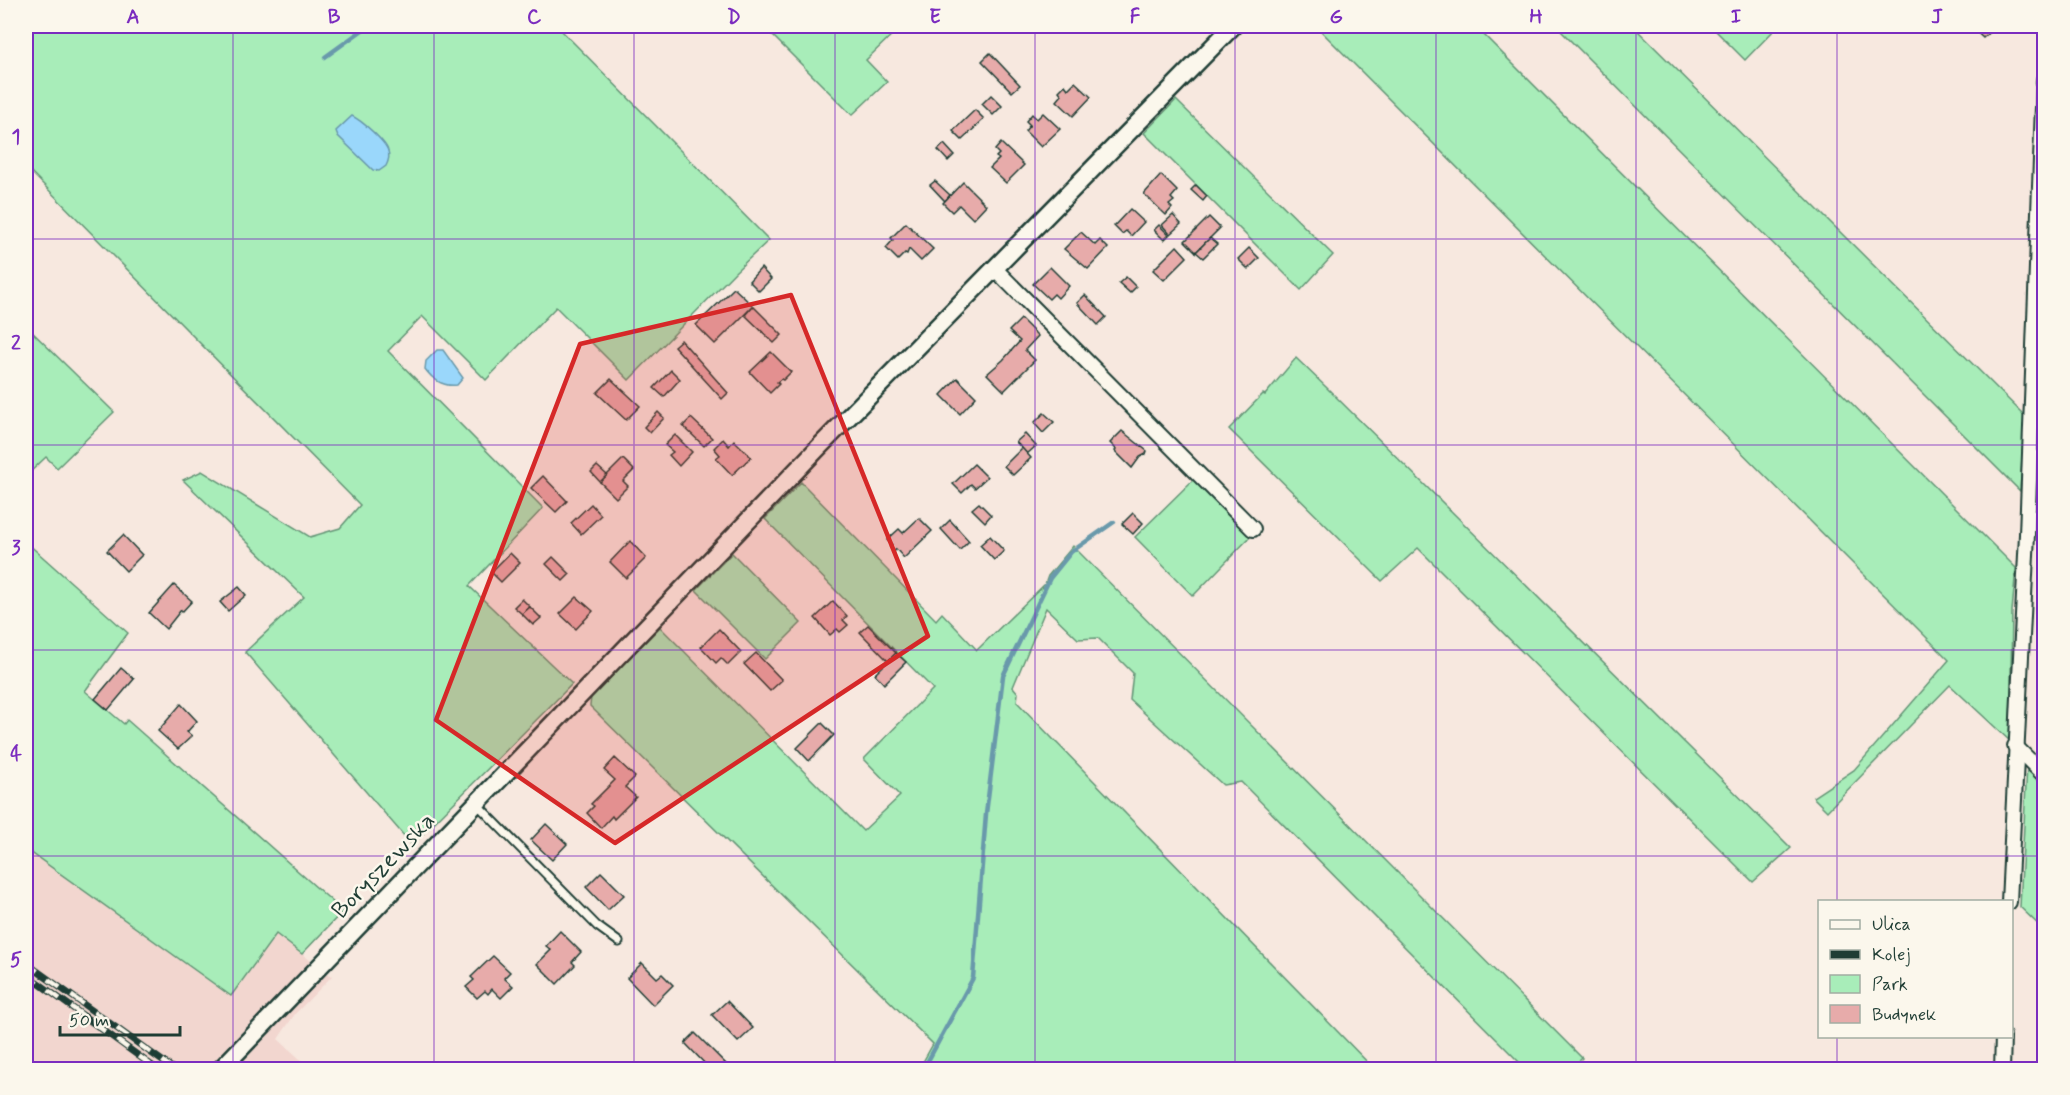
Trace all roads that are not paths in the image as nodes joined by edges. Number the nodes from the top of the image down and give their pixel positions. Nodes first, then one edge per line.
1 (1233, 26) edge
2 (2044, 79) edge
3 (995, 269) junction
4 (1253, 529) dead end
5 (2015, 746) junction
6 (2044, 775) edge
7 (476, 803) junction
8 (2008, 900) edge
9 (619, 942) dead end
10 (2003, 1038) edge
11 (220, 1070) edge
12 (2002, 1070) edge

1 - 3 street, Boryszewska
2 - 5 street
3 - 4 street
3 - 7 street, Boryszewska
5 - 6 street
5 - 8 street
7 - 9 lane
7 - 11 street, Boryszewska
10 - 12 street

